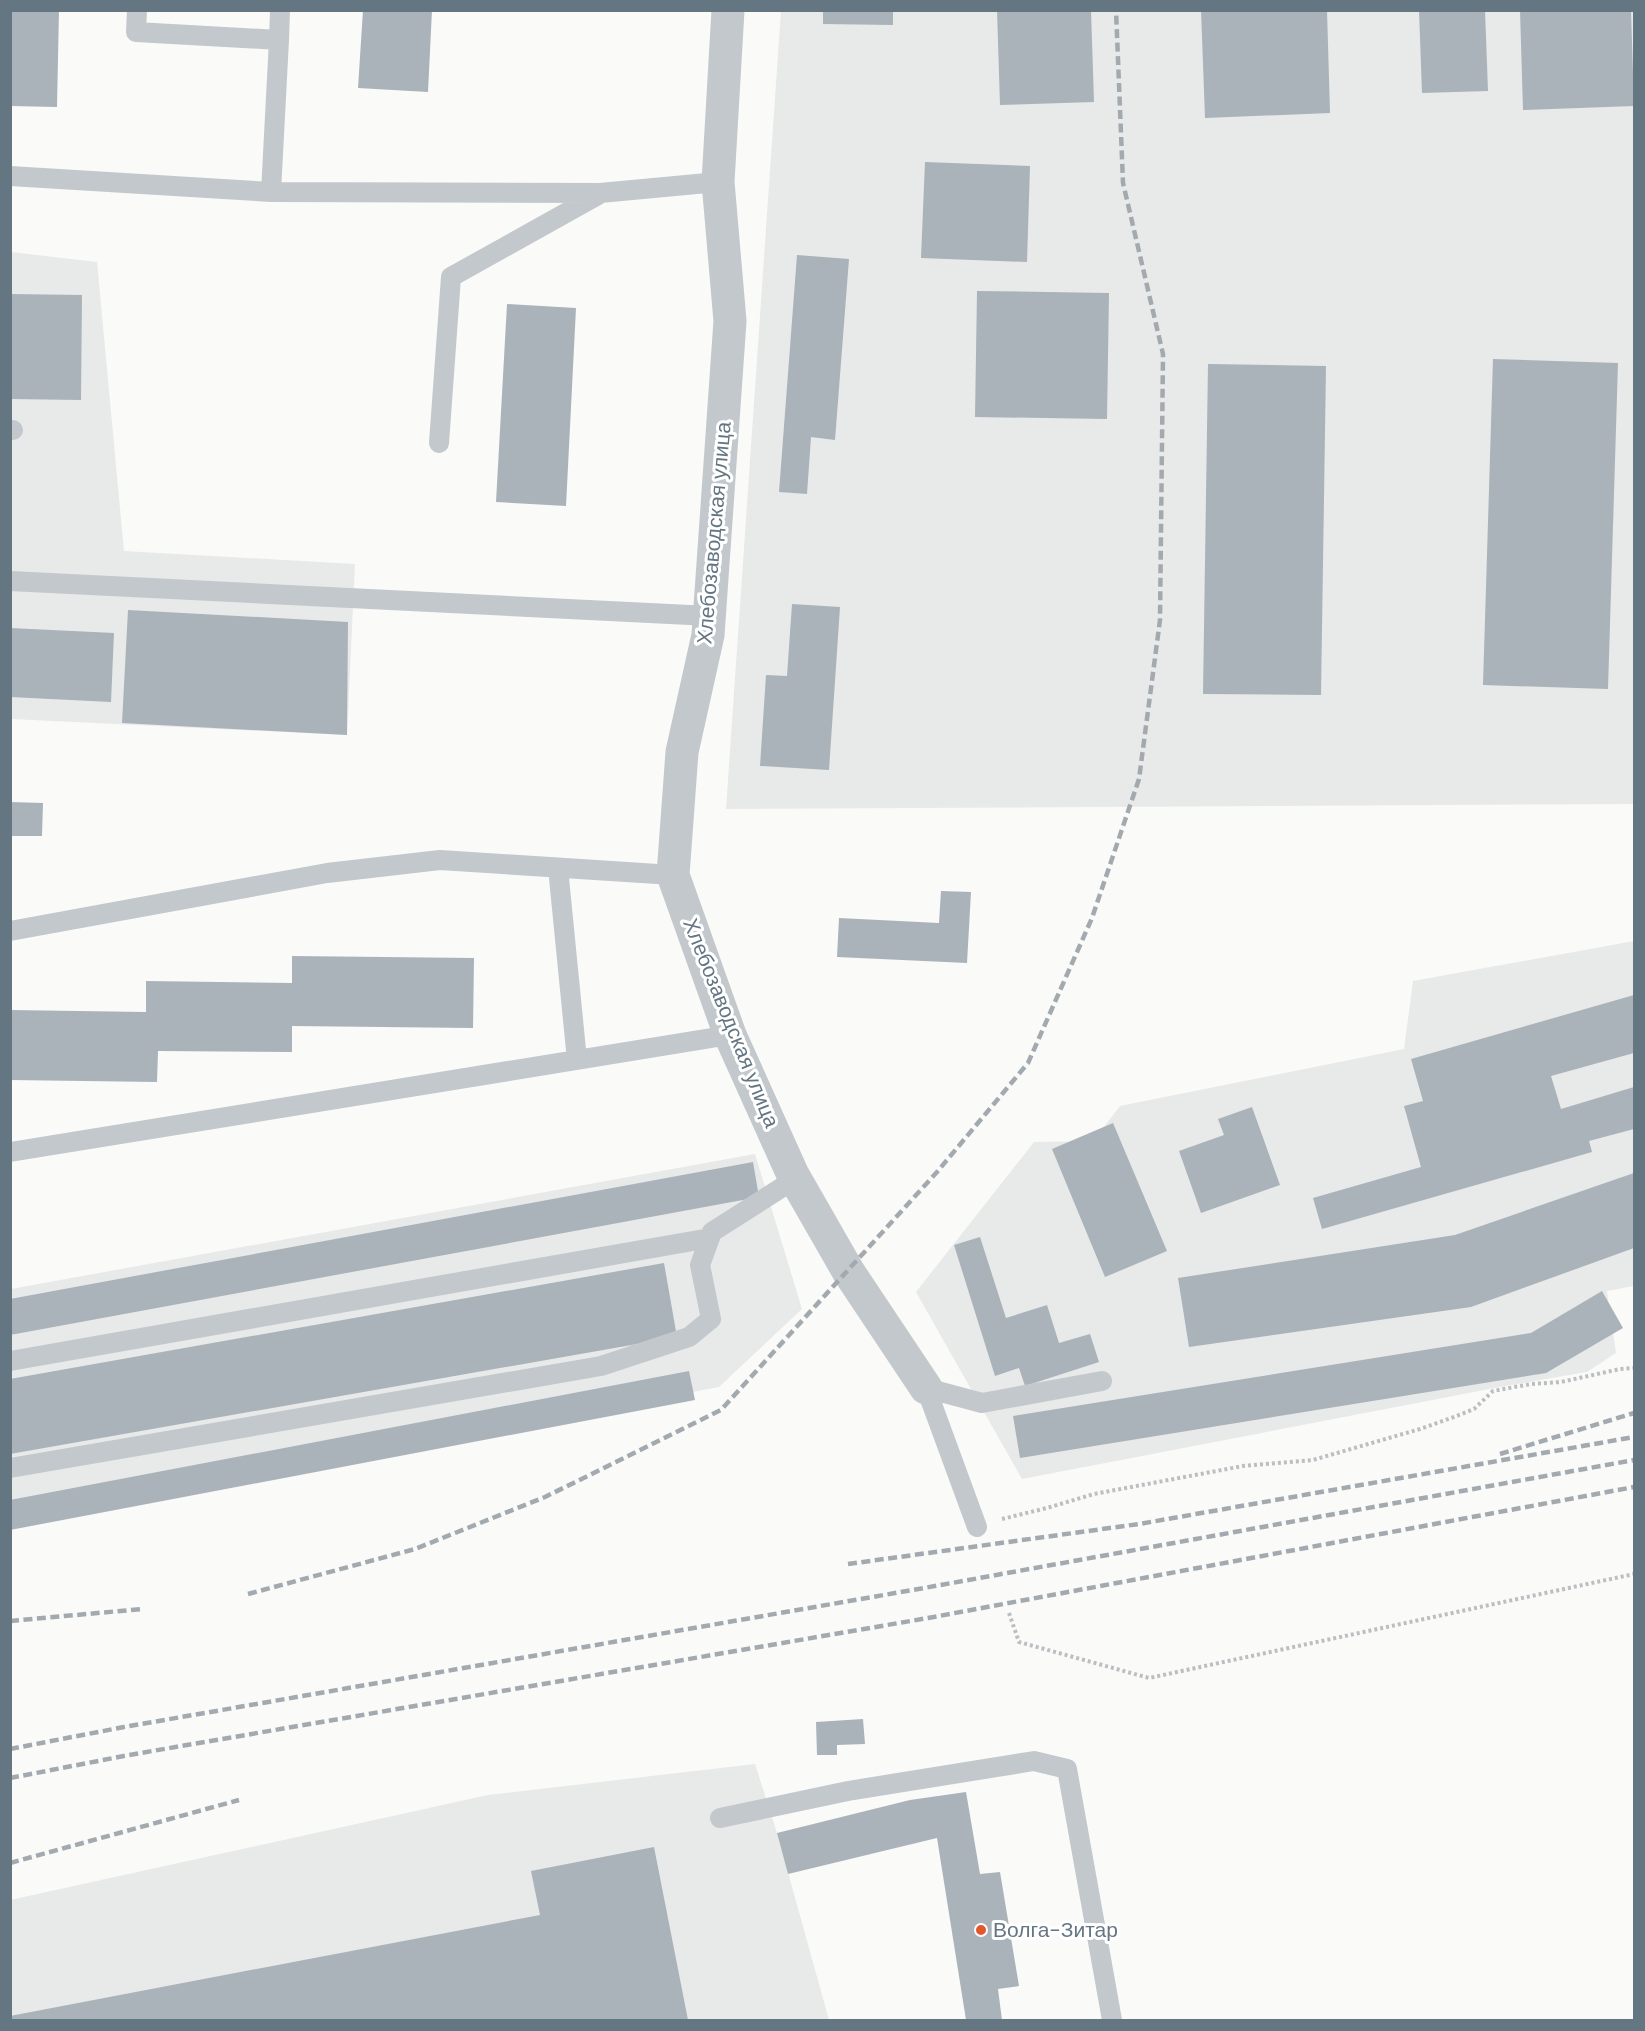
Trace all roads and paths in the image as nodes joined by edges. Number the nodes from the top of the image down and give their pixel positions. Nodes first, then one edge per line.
1 (137, 10) edge
2 (280, 10) edge
3 (728, 10) edge
4 (279, 40) junction
5 (10, 176) edge
6 (718, 182) junction
7 (271, 192) junction
8 (600, 193) junction
9 (439, 443) dead end
10 (10, 581) edge
11 (710, 616) junction
12 (558, 868) junction
13 (674, 875) junction
14 (10, 931) edge
15 (730, 1035) junction
16 (577, 1060) junction
17 (10, 1152) edge
18 (795, 1179) junction
19 (710, 1238) junction
20 (10, 1361) edge
21 (1635, 1368) edge
22 (1102, 1381) dead end
23 (926, 1388) junction
24 (10, 1468) edge
25 (977, 1527) joint
26 (1635, 1574) edge
27 (1009, 1613) dead end
28 (720, 1818) dead end
29 (1112, 2020) edge

1 - 4 lane
2 - 4 lane
3 - 6 street, Хлебозаводская улица
4 - 7 lane
5 - 7 lane
6 - 8 lane
6 - 11 street, Хлебозаводская улица
7 - 8 lane
8 - 9 lane
10 - 11 lane
11 - 13 street, Хлебозаводская улица
12 - 13 lane
12 - 14 lane
12 - 16 lane
13 - 15 street, Хлебозаводская улица
15 - 16 lane
15 - 18 street, Хлебозаводская улица
16 - 17 lane
18 - 19 lane
18 - 23 street, Хлебозаводская улица
19 - 20 lane
19 - 24 lane
21 - 25 path
22 - 23 lane
23 - 25 lane
26 - 27 path
28 - 29 lane

